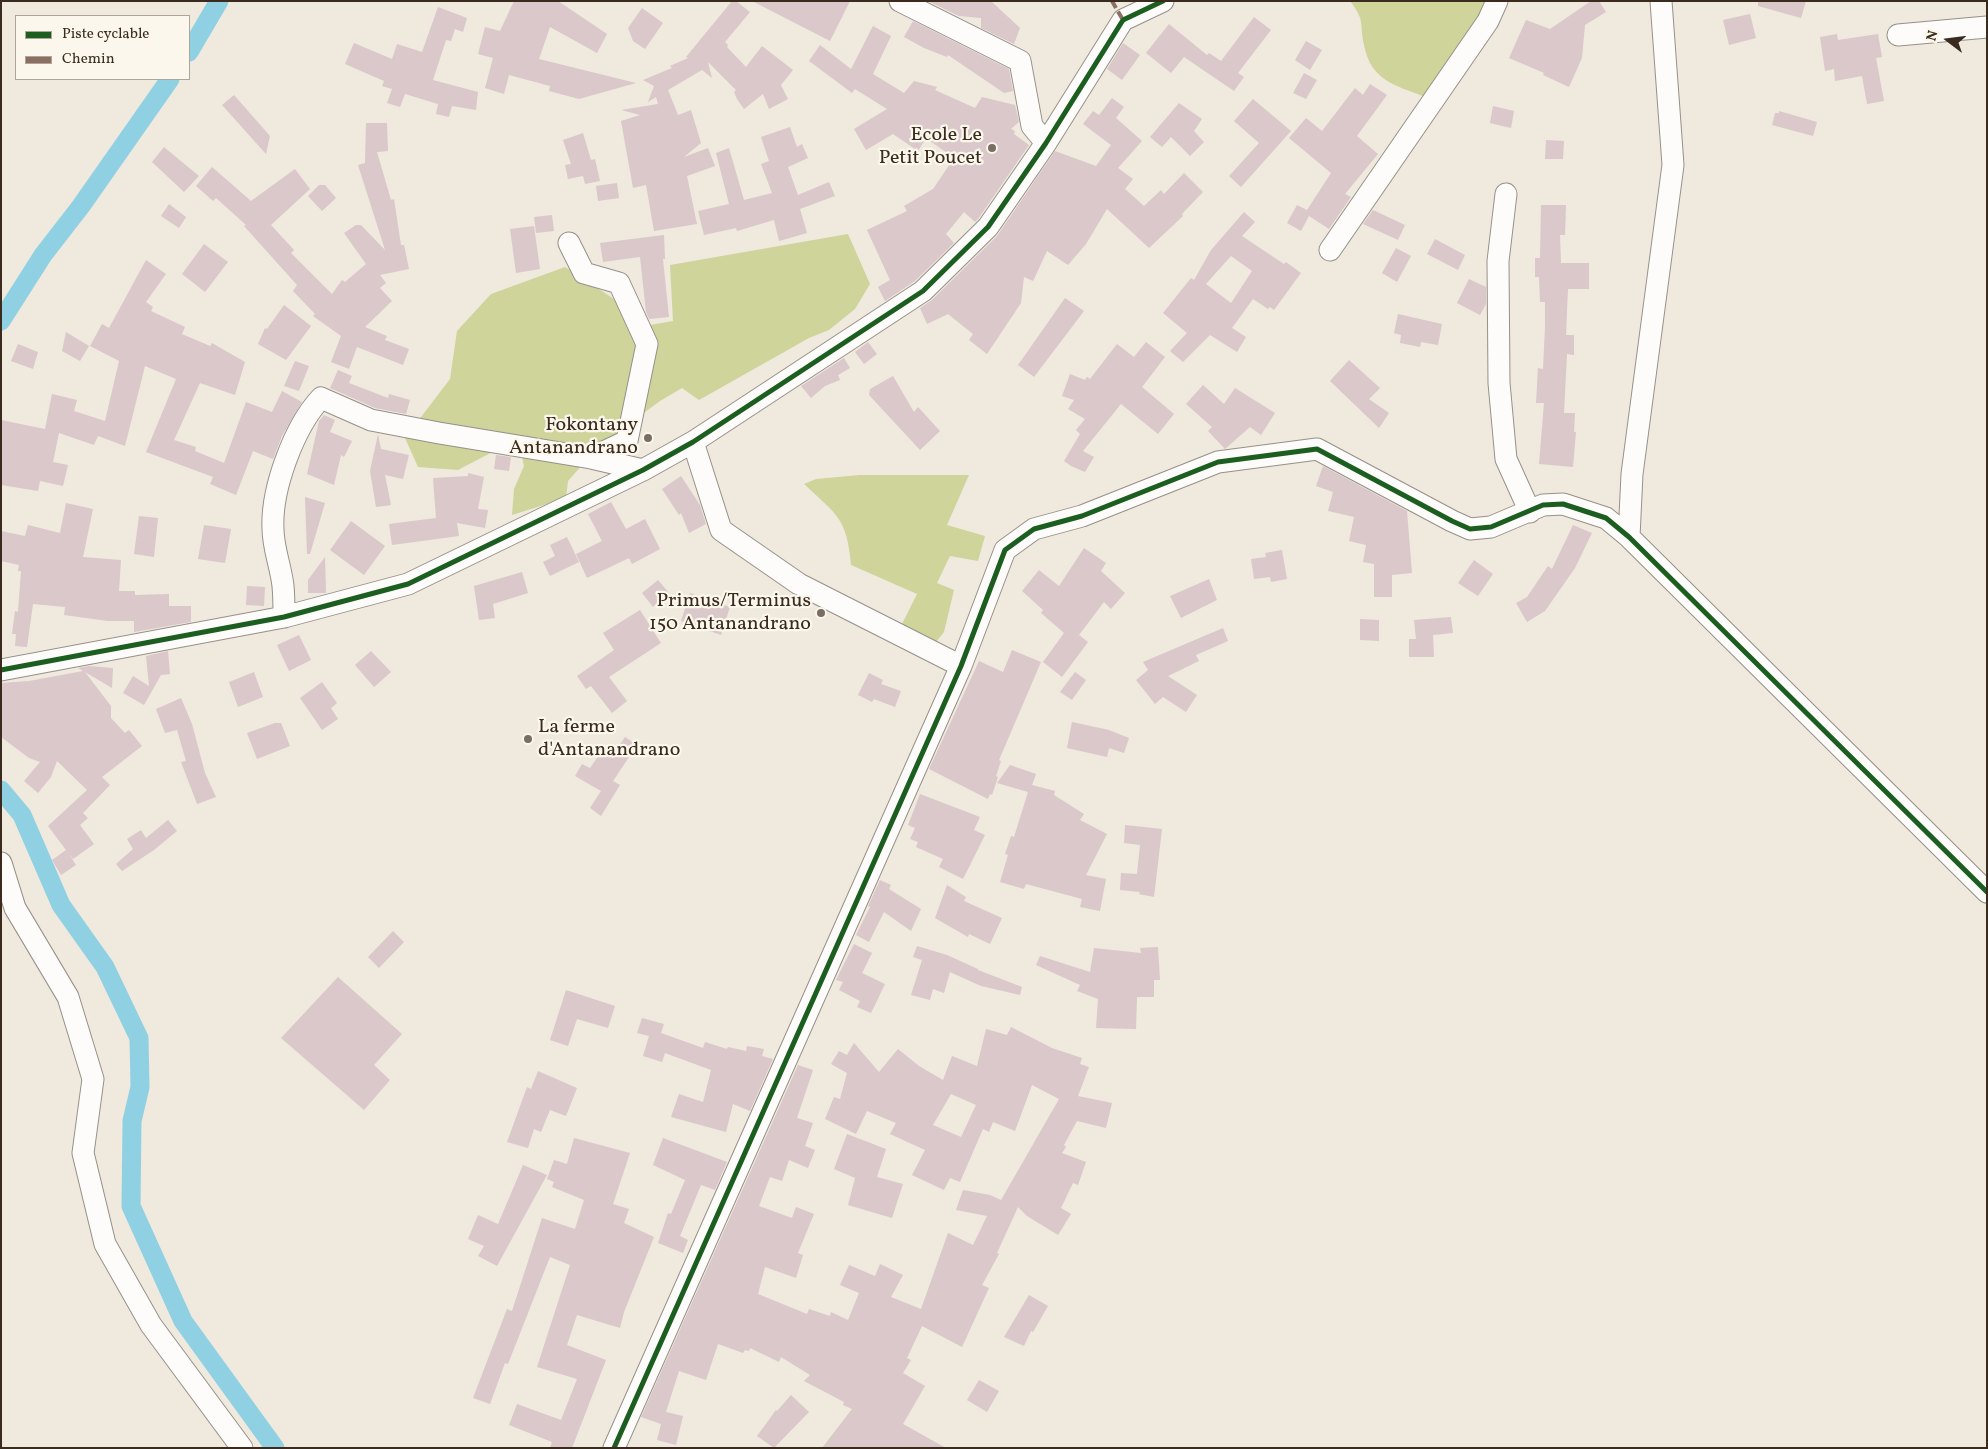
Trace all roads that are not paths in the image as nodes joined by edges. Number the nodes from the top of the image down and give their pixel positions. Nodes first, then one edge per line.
1 (900, 1) edge
2 (1497, 1) edge
3 (1661, 1) edge
4 (1153, 3) edge
5 (1987, 27) edge
6 (1898, 35) dead end
7 (1046, 143) junction
8 (1506, 194) dead end
9 (569, 243) dead end
10 (1330, 250) dead end
11 (694, 442) junction
12 (591, 458) junction
13 (643, 470) junction
14 (1530, 512) junction
15 (1629, 537) junction
16 (284, 617) junction
17 (961, 666) junction
18 (1, 670) edge
19 (1, 863) edge
20 (1987, 892) edge
21 (242, 1448) edge
22 (614, 1448) edge

1 - 7 street
2 - 10 street
3 - 15 street
4 - 7 street
5 - 6 street
7 - 11 street
8 - 14 street
9 - 12 street
11 - 13 street
11 - 17 street
12 - 13 street
12 - 16 street
13 - 16 street
14 - 15 street
14 - 17 street
15 - 20 street
16 - 18 street
17 - 22 street
19 - 21 street

